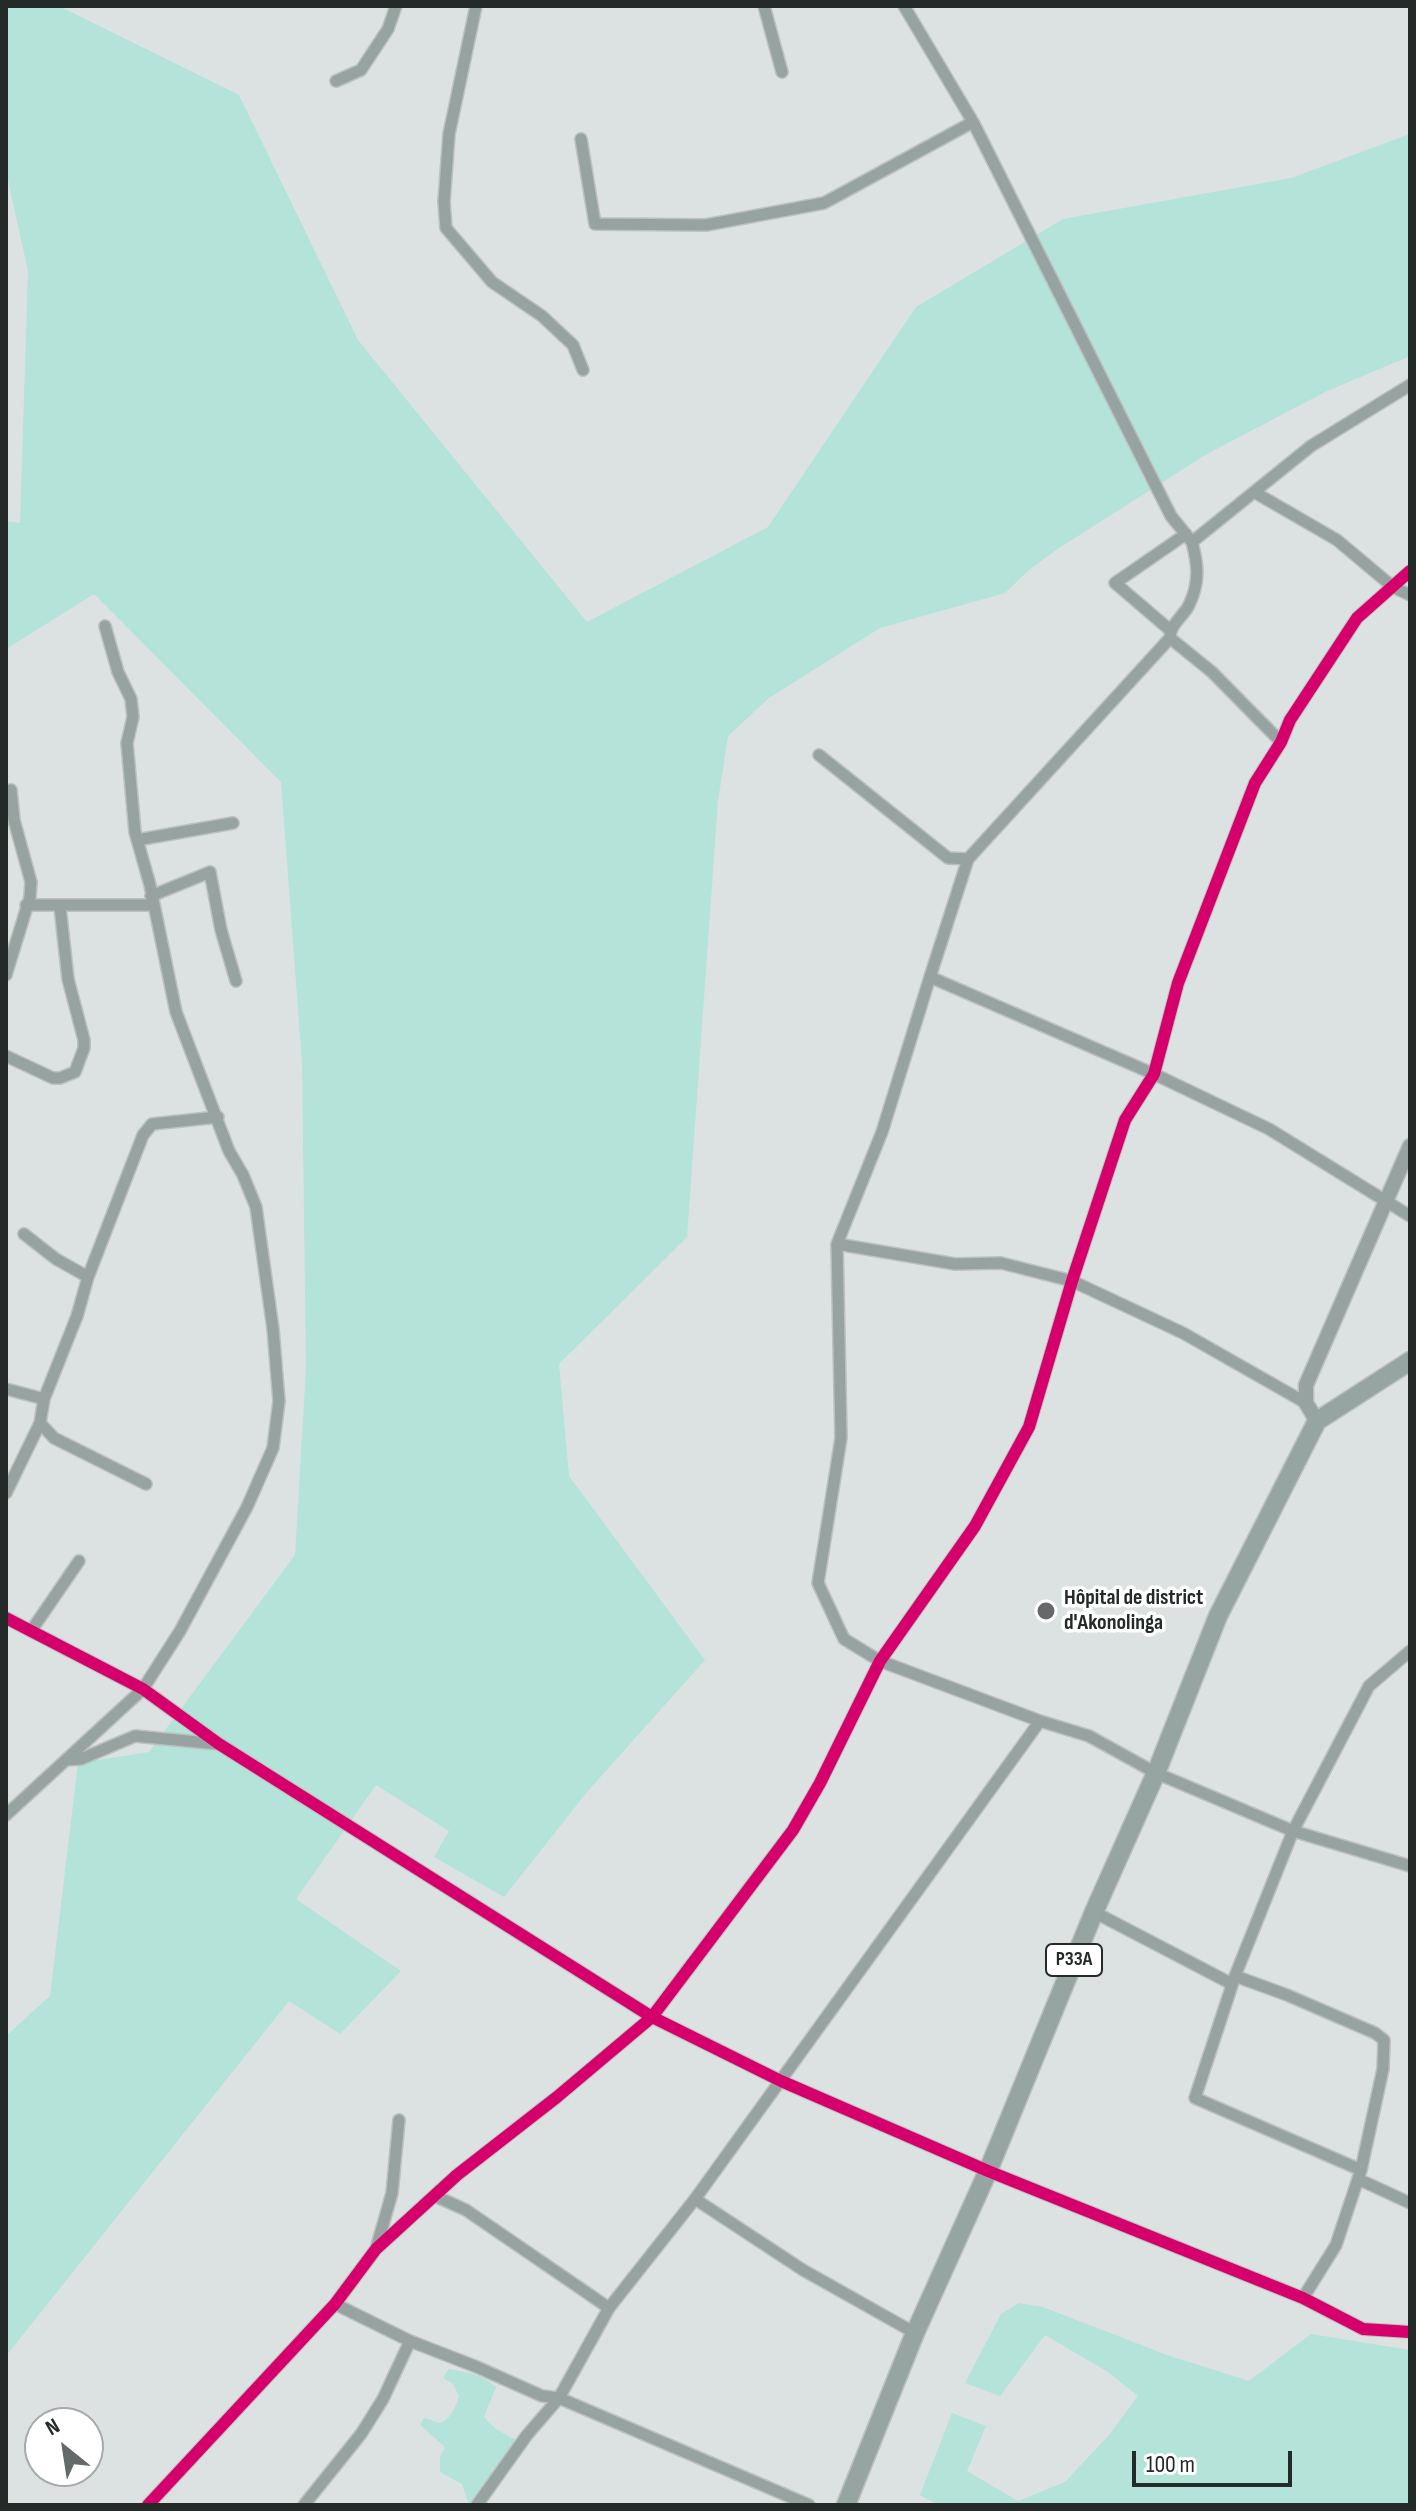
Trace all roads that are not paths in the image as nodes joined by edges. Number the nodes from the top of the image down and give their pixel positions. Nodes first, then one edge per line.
1 (396, 6) edge
2 (476, 6) edge
3 (764, 6) edge
4 (904, 6) edge
5 (782, 72) dead end
6 (336, 81) dead end
7 (973, 122) junction
8 (581, 139) dead end
9 (583, 370) dead end
10 (1410, 385) edge
11 (1254, 492) junction
12 (1189, 538) junction
13 (1410, 571) edge
14 (1393, 587) junction
15 (1410, 595) edge
16 (105, 626) dead end
17 (1170, 634) junction
18 (1281, 742) junction
19 (819, 755) dead end
20 (11, 790) dead end
21 (233, 823) dead end
22 (137, 840) junction
23 (968, 859) junction
24 (152, 900) junction
25 (26, 905) junction
26 (60, 907) junction
27 (6, 975) edge
28 (930, 977) junction
29 (236, 981) dead end
30 (6, 1056) edge
31 (1154, 1074) junction
32 (218, 1117) junction
33 (1410, 1146) edge
34 (1385, 1199) junction
35 (1410, 1216) edge
36 (24, 1234) dead end
37 (837, 1244) junction
38 (88, 1277) junction
39 (1072, 1281) junction
40 (1410, 1361) edge
41 (6, 1389) edge
42 (44, 1399) junction
43 (1306, 1403) junction
44 (1317, 1421) junction
45 (40, 1423) junction
46 (146, 1484) dead end
47 (6, 1493) edge
48 (79, 1561) dead end
49 (6, 1618) edge
50 (31, 1631) junction
51 (1410, 1651) edge
52 (880, 1661) junction
53 (143, 1689) junction
54 (1040, 1721) junction
55 (219, 1744) junction
56 (66, 1760) junction
57 (1156, 1773) junction
58 (6, 1815) edge
59 (1293, 1831) junction
60 (1410, 1866) edge
61 (1094, 1912) junction
62 (1234, 1980) junction
63 (652, 2017) junction
64 (781, 2081) junction
65 (399, 2120) dead end
66 (988, 2171) junction
67 (1360, 2174) junction
68 (435, 2196) junction
69 (695, 2199) junction
70 (1410, 2203) edge
71 (376, 2249) junction
72 (1303, 2298) junction
73 (335, 2304) junction
74 (609, 2308) junction
75 (1410, 2332) edge
76 (915, 2333) junction
77 (410, 2341) junction
78 (559, 2398) junction
79 (148, 2505) edge
80 (304, 2505) edge
81 (477, 2505) edge
82 (809, 2505) edge
83 (846, 2505) edge

1 - 6 street
2 - 9 street
3 - 5 street
4 - 7 street
7 - 8 street
7 - 12 street
10 - 11 street
11 - 12 street
11 - 14 street
12 - 17 street
12 - 17 street
13 - 14 street
14 - 15 street
14 - 18 street
16 - 22 street
17 - 18 street
17 - 23 street
18 - 31 street
19 - 23 street
20 - 25 street
21 - 22 street
22 - 24 street
23 - 28 street
24 - 26 street
24 - 29 street
24 - 32 street
25 - 26 street
25 - 27 street
26 - 30 street
28 - 31 street
28 - 37 street
31 - 34 street
31 - 39 street
32 - 38 street
32 - 53 street
33 - 34 street
34 - 35 street
34 - 43 street
36 - 38 street
37 - 39 street
37 - 52 street
38 - 42 street
39 - 43 street
39 - 52 street
40 - 44 main road
41 - 42 street
42 - 45 street
43 - 44 street
44 - 57 main road, P33A
45 - 46 street
45 - 47 street
48 - 50 street
49 - 50 street
50 - 53 street
51 - 59 street
52 - 54 street
52 - 63 street
53 - 55 street
53 - 56 street
54 - 57 street
54 - 64 street
55 - 56 street
55 - 63 street
56 - 58 street
57 - 59 street
57 - 61 main road, P33A
59 - 60 street
59 - 62 street
61 - 62 street
61 - 66 main road, P33A
62 - 67 street
62 - 67 street
63 - 64 street
63 - 68 street
64 - 66 street
64 - 69 street
65 - 71 street
66 - 72 street
66 - 76 main road, P33A
67 - 70 street
67 - 72 street
68 - 71 street
68 - 74 street
69 - 74 street
69 - 76 street
71 - 73 street
72 - 75 street
73 - 77 street
73 - 79 street
74 - 78 street
76 - 83 main road, P33A
77 - 78 street
77 - 80 street
78 - 81 street
78 - 82 street

